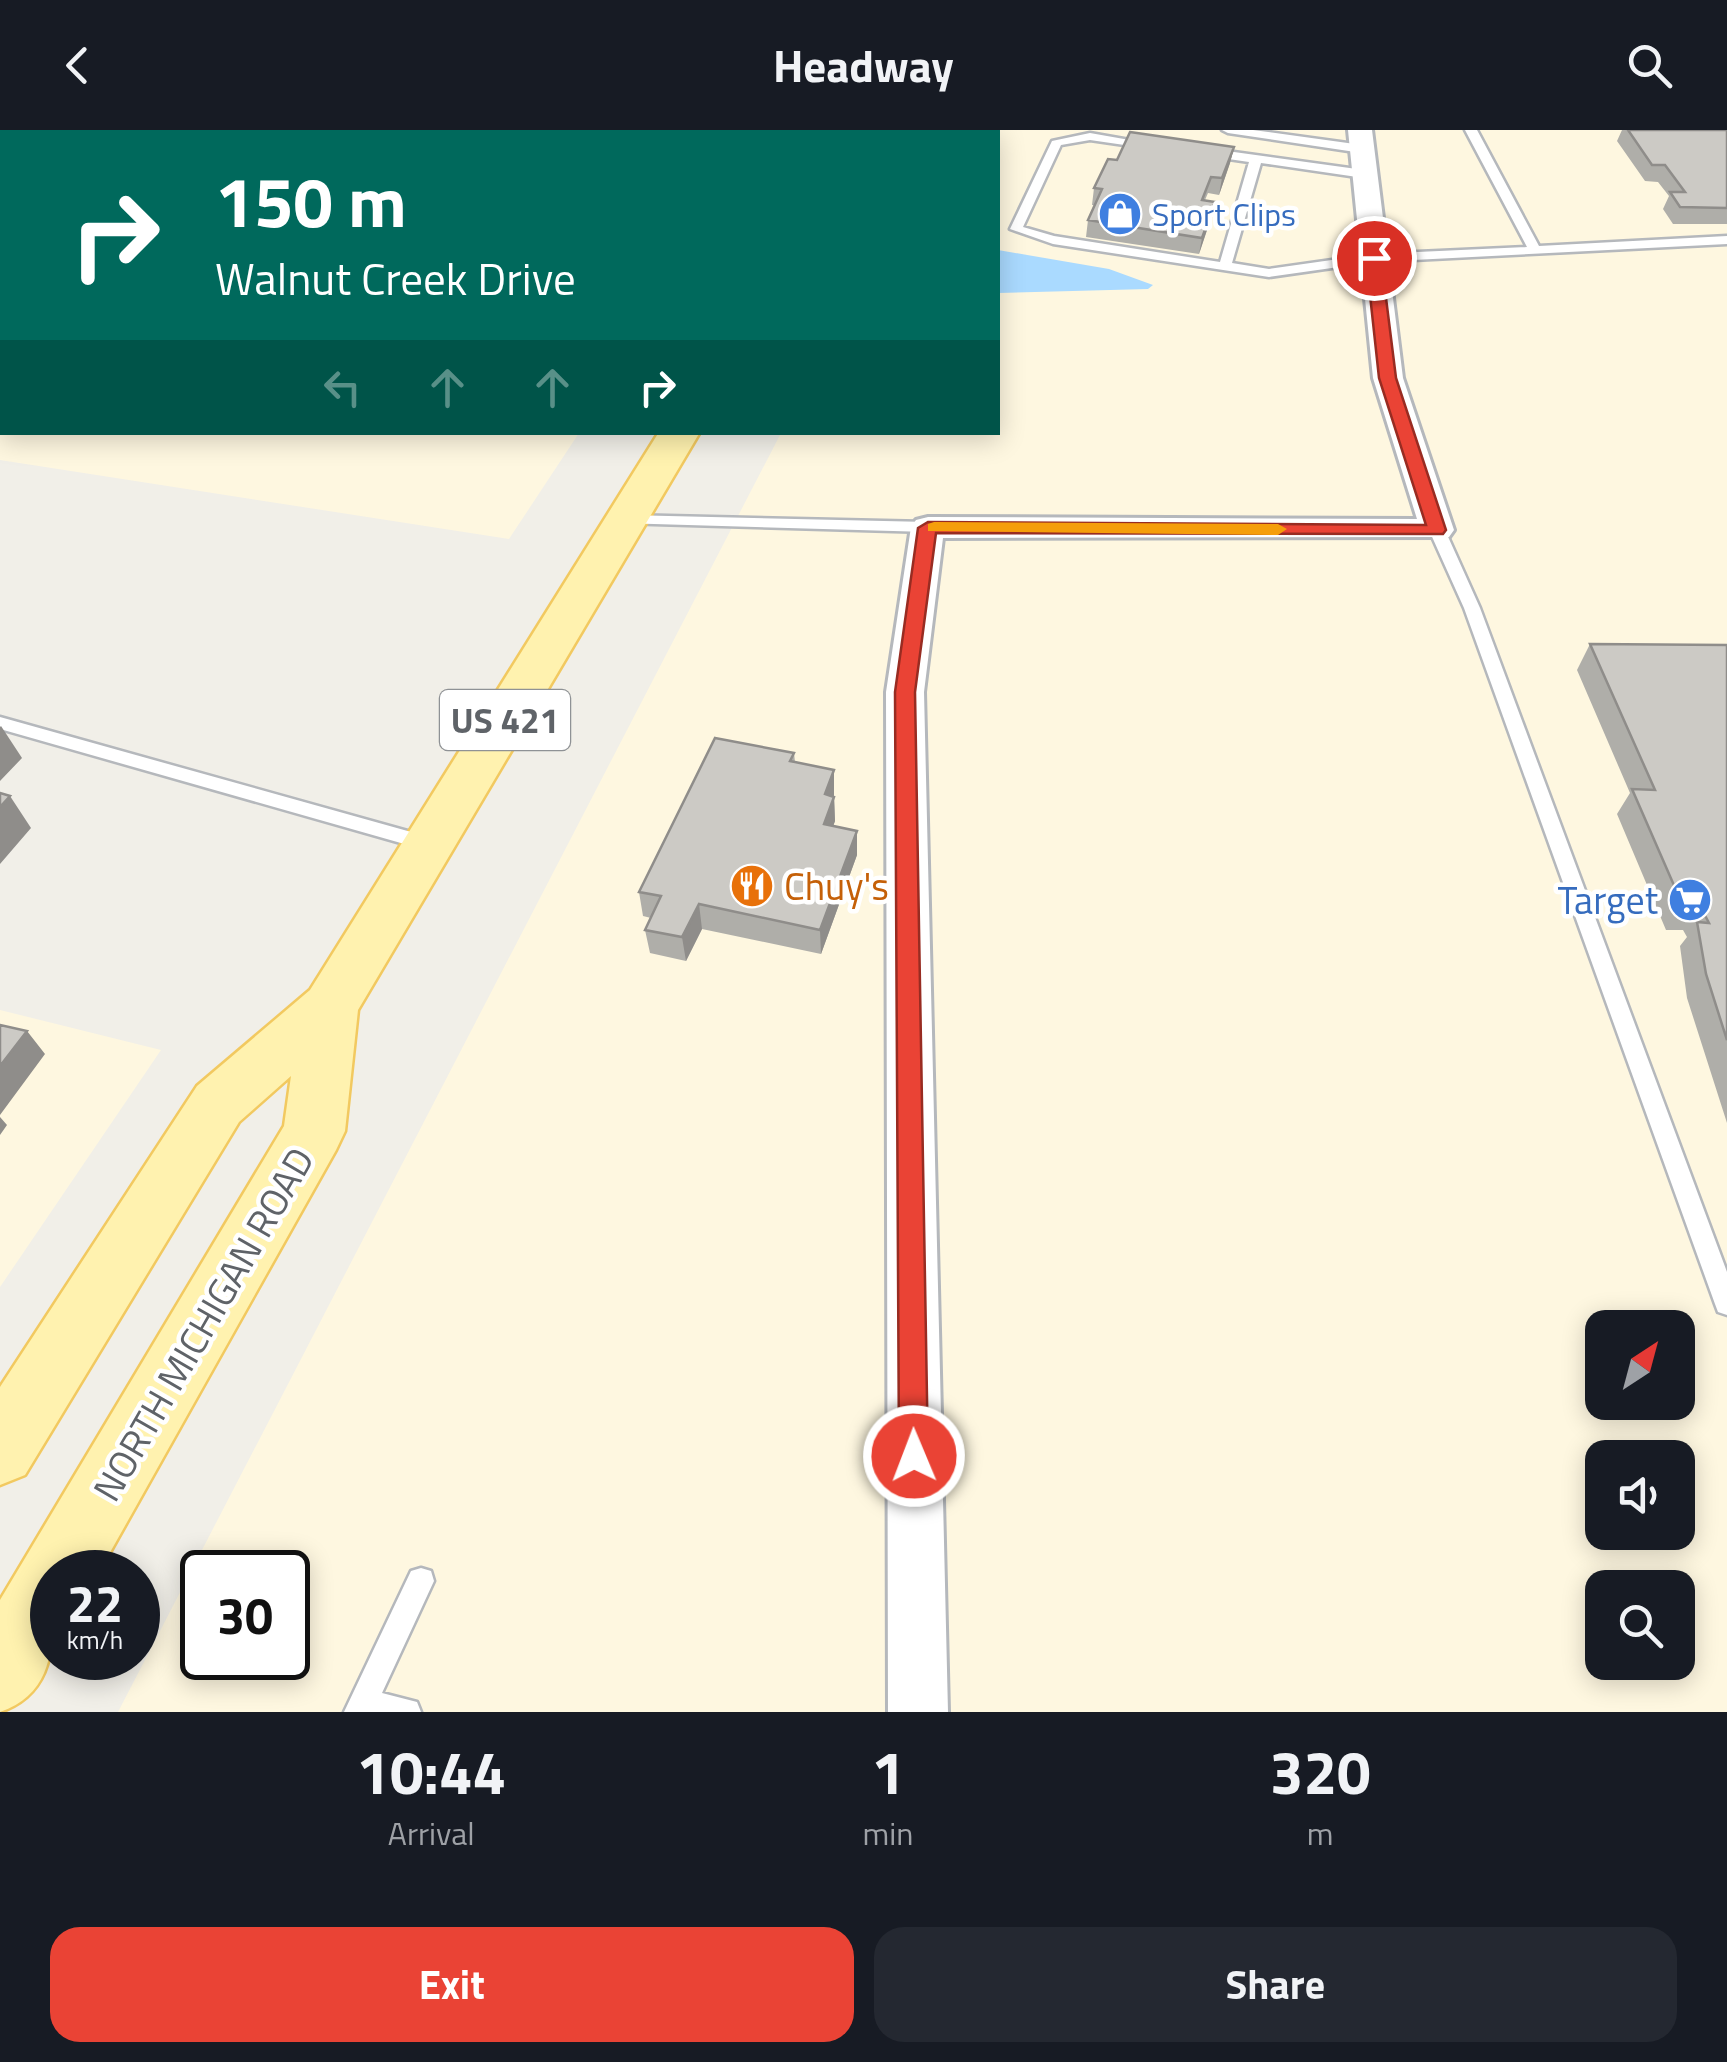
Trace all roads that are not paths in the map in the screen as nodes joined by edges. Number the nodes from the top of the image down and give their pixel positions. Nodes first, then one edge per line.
1 (1228, 130) edge
2 (1472, 130) edge
3 (1160, 146) edge
4 (1198, 151) edge
5 (1362, 151) edge
6 (1256, 159) junction
7 (1727, 240) edge
8 (1535, 250) junction
9 (1374, 258) junction
10 (1225, 266) junction
11 (678, 435) edge
12 (626, 520) junction
13 (928, 528) junction
14 (1437, 530) junction
15 (0, 723) edge
16 (429, 844) junction
17 (330, 1007) junction
18 (1727, 1304) edge
19 (0, 1450) edge
20 (72, 1550) edge
21 (421, 1581) dead end
22 (30, 1622) edge
23 (0, 1674) edge
24 (360, 1708) edge
25 (406, 1712) edge
26 (918, 1712) edge

1 - 5 lane
2 - 8 lane
3 - 10 lane
4 - 6 lane
5 - 6 lane
5 - 9 street
6 - 10 lane
7 - 8 lane
8 - 9 lane
9 - 10 lane
9 - 14 street
11 - 12 main road, NORTH MICHIGAN ROAD / US 421
12 - 13 lane
12 - 16 main road, NORTH MICHIGAN ROAD / US 421
13 - 14 street
13 - 26 street
14 - 18 lane
15 - 16 lane
16 - 17 main road, NORTH MICHIGAN ROAD / US 421
17 - 19 main road, NORTH MICHIGAN ROAD / US 421
17 - 20 main road, NORTH MICHIGAN ROAD / US 421
21 - 24 lane
22 - 23 main road
24 - 25 lane

